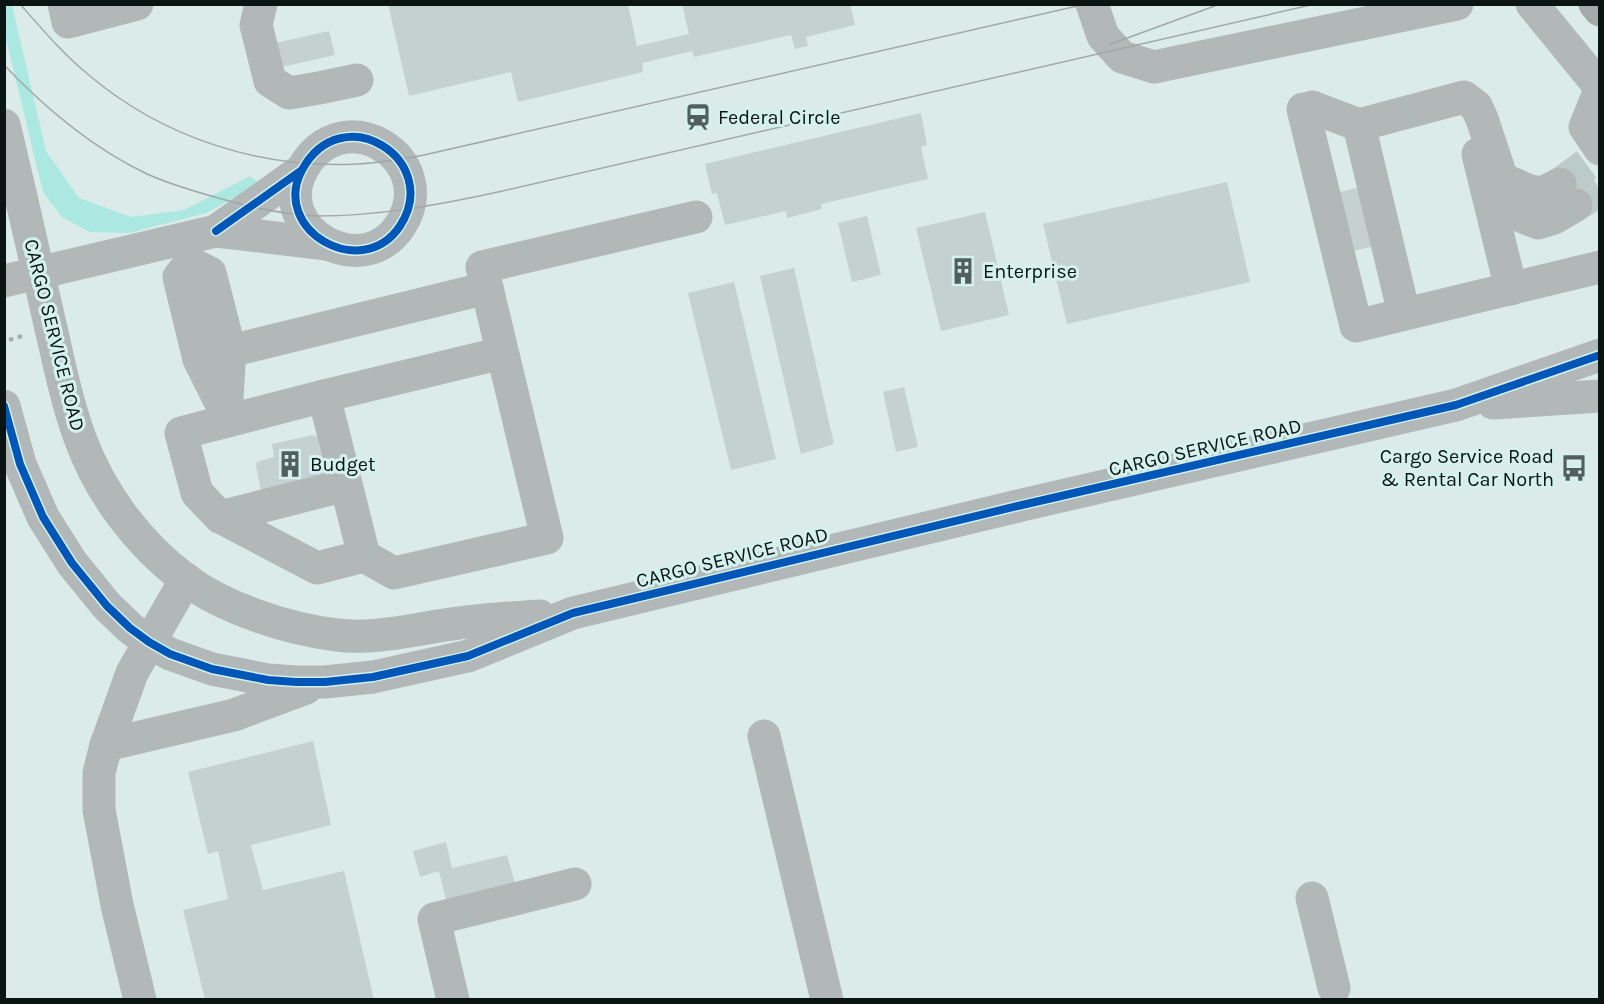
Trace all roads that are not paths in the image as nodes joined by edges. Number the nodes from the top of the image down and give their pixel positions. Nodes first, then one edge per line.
1 (64, 4) edge
2 (137, 4) edge
3 (261, 4) edge
4 (1092, 4) edge
5 (1457, 4) edge
6 (1532, 4) edge
7 (1595, 4) edge
8 (1599, 10) edge
9 (357, 80) dead end
10 (1599, 88) edge
11 (1464, 97) junction
12 (4, 125) edge
13 (1359, 125) junction
14 (1599, 148) edge
15 (302, 170) junction
16 (1568, 195) tunnel mouth
17 (696, 217) dead end
18 (216, 231) junction
19 (327, 244) junction
20 (187, 251) junction
21 (1599, 267) edge
22 (39, 273) junction
23 (4, 281) edge
24 (487, 288) junction
25 (1511, 289) junction
26 (1404, 314) junction
27 (230, 351) junction
28 (502, 353) junction
29 (1599, 355) edge
30 (324, 396) junction
31 (1599, 396) edge
32 (1456, 405) junction
33 (4, 406) edge
34 (227, 417) junction
35 (346, 485) junction
36 (220, 516) junction
37 (364, 556) junction
38 (186, 579) junction
39 (573, 613) junction
40 (149, 642) junction
41 (325, 682) junction
42 (764, 736) dead end
43 (106, 745) junction
44 (575, 884) dead end
45 (1312, 898) dead end
46 (1334, 988) dead end
47 (140, 999) edge
48 (453, 999) edge
49 (827, 999) edge

1 - 2 street
3 - 9 street
4 - 5 street
6 - 10 street
7 - 8 highway
10 - 14 street
11 - 13 street
11 - 16 street
11 - 25 street
12 - 22 street, CARGO SERVICE ROAD
13 - 26 street
13 - 26 street
15 - 18 street
15 - 19 street
15 - 19 street
17 - 24 street
18 - 19 street
18 - 20 street
20 - 22 street
20 - 27 street
20 - 34 street
21 - 25 street
22 - 23 street
22 - 38 street, CARGO SERVICE ROAD
24 - 27 street
24 - 28 street
25 - 26 street
27 - 34 street
28 - 30 street
28 - 37 street
29 - 32 street, CARGO SERVICE ROAD
30 - 34 street
30 - 35 street
31 - 32 street, CARGO SERVICE ROAD
32 - 39 street, CARGO SERVICE ROAD
33 - 40 street, CARGO SERVICE ROAD
34 - 36 street
35 - 36 street
35 - 37 street
36 - 37 street
38 - 39 street, CARGO SERVICE ROAD
38 - 40 street
39 - 41 street, CARGO SERVICE ROAD
40 - 41 street, CARGO SERVICE ROAD
40 - 43 street
41 - 43 street
42 - 49 street
43 - 47 street
44 - 48 street
45 - 46 street

